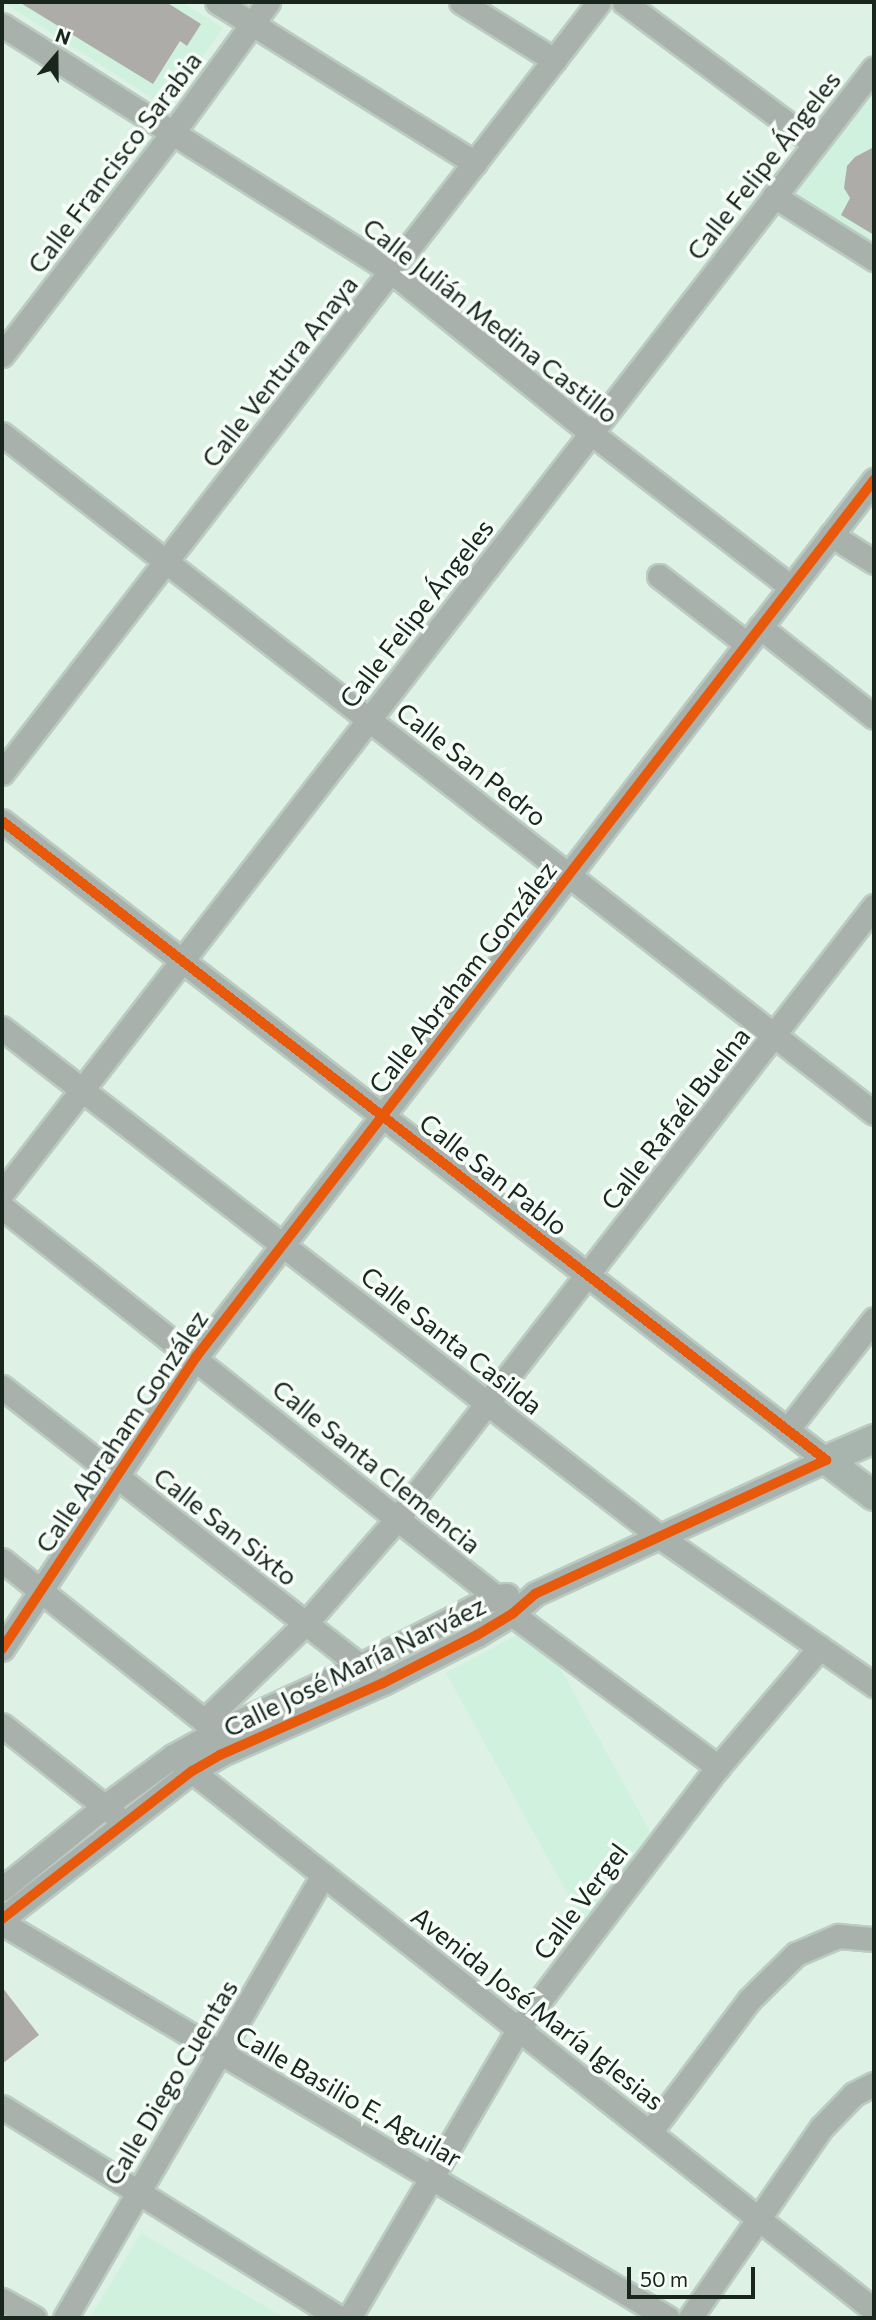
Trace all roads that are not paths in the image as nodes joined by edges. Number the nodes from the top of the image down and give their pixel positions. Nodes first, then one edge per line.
1 (218, 2) edge
2 (268, 2) edge
3 (461, 2) edge
4 (599, 2) edge
5 (624, 2) edge
6 (253, 24) junction
7 (2, 25) edge
8 (554, 60) junction
9 (874, 68) edge
10 (174, 131) junction
11 (815, 144) junction
12 (475, 163) junction
13 (774, 196) junction
14 (874, 258) edge
15 (391, 271) junction
16 (2, 355) edge
17 (591, 433) junction
18 (2, 434) edge
19 (874, 480) edge
20 (831, 535) junction
21 (167, 562) junction
22 (874, 562) edge
23 (659, 576) dead end
24 (791, 587) junction
25 (754, 635) junction
26 (874, 717) edge
27 (369, 719) junction
28 (2, 773) edge
29 (2, 821) edge
30 (569, 875) junction
31 (874, 905) edge
32 (180, 960) junction
33 (2, 1028) edge
34 (774, 1035) junction
35 (82, 1089) junction
36 (874, 1112) edge
37 (383, 1116) junction
38 (2, 1193) edge
39 (2, 1207) edge
40 (284, 1243) junction
41 (588, 1275) junction
42 (874, 1319) edge
43 (196, 1357) junction
44 (2, 1387) edge
45 (487, 1404) junction
46 (787, 1430) junction
47 (874, 1439) edge
48 (826, 1460) junction
49 (116, 1476) junction
50 (874, 1496) edge
51 (397, 1519) junction
52 (660, 1537) junction
53 (2, 1560) edge
54 (39, 1592) junction
55 (535, 1594) junction
56 (495, 1595) junction
57 (512, 1614) junction
58 (306, 1623) junction
59 (820, 1647) junction
60 (2, 1649) edge
61 (361, 1665) junction
62 (383, 1683) junction
63 (874, 1685) edge
64 (2, 1726) edge
65 (211, 1726) junction
66 (220, 1755) junction
67 (173, 1756) junction
68 (718, 1767) junction
69 (192, 1771) junction
70 (105, 1806) junction
71 (124, 1824) junction
72 (323, 1875) junction
73 (2, 1889) edge
74 (2, 1921) edge
75 (874, 1939) edge
76 (519, 2028) junction
77 (221, 2053) junction
78 (874, 2084) edge
79 (2, 2107) edge
80 (650, 2132) junction
81 (432, 2177) junction
82 (137, 2192) junction
83 (760, 2218) junction
84 (2, 2300) edge
85 (872, 2307) edge
86 (34, 2318) edge
87 (65, 2318) edge
88 (340, 2318) edge
89 (349, 2318) edge
90 (668, 2318) edge
91 (690, 2318) edge

1 - 6 street
2 - 6 street, Calle Francisco Sarabia
3 - 8 street
4 - 8 street, Calle Ventura Anaya
5 - 11 street
6 - 10 street, Calle Francisco Sarabia
6 - 12 street
7 - 10 street, Calle Julián Medina Castillo
8 - 12 street, Calle Ventura Anaya
9 - 11 street, Calle Felipe Ángeles
10 - 15 street, Calle Julián Medina Castillo
10 - 16 street, Calle Francisco Sarabia
11 - 13 street, Calle Felipe Ángeles
12 - 15 street, Calle Ventura Anaya
13 - 14 street
13 - 17 street, Calle Felipe Ángeles
15 - 17 street, Calle Julián Medina Castillo
15 - 21 street, Calle Ventura Anaya
17 - 24 street, Calle Julián Medina Castillo
17 - 27 street, Calle Felipe Ángeles
18 - 21 street, Calle San Pedro
19 - 20 street, Calle Abraham González
20 - 22 street
20 - 24 street, Calle Abraham González
21 - 27 street, Calle San Pedro
21 - 28 street, Calle Ventura Anaya
23 - 25 street
24 - 25 street, Calle Abraham González
25 - 26 street
25 - 30 street, Calle Abraham González
27 - 30 street, Calle San Pedro
27 - 32 street, Calle Felipe Ángeles
29 - 32 street, Calle San Pablo
30 - 34 street, Calle San Pedro
30 - 37 street, Calle Abraham González
31 - 34 street, Calle Rafaél Buelna
32 - 35 street, Calle Felipe Ángeles
32 - 37 street, Calle San Pablo
33 - 35 street, Calle Santa Casilda
34 - 36 street, Calle San Pedro
34 - 41 street, Calle Rafaél Buelna
35 - 38 street, Calle Felipe Ángeles
35 - 40 street, Calle Santa Casilda
37 - 40 street, Calle Abraham González
37 - 41 street, Calle San Pablo
39 - 43 street, Calle Santa Clemencia
40 - 43 street, Calle Abraham González
40 - 45 street, Calle Santa Casilda
41 - 45 street, Calle Rafaél Buelna
41 - 46 street, Calle San Pablo
42 - 46 street
43 - 49 street, Calle Abraham González
43 - 51 street, Calle Santa Clemencia
44 - 49 street, Calle San Sixto
45 - 51 street, Calle Rafaél Buelna
45 - 52 street, Calle Santa Casilda
46 - 48 street, Calle San Pablo
47 - 48 main road, Calle José María Narváez
48 - 50 main road, Calle San Pablo
48 - 52 street, Calle José María Narváez
49 - 54 street, Calle Abraham González
49 - 58 street, Calle San Sixto
51 - 56 street, Calle Santa Clemencia
51 - 58 street, Calle Rafaél Buelna
52 - 55 street, Calle José María Narváez
52 - 59 street, Calle Santa Casilda
53 - 54 street
54 - 60 street, Calle Abraham González
54 - 65 street
55 - 56 street, Calle José María Narváez
55 - 57 street, Calle José María Narváez
56 - 57 street, Calle Santa Clemencia
56 - 61 street, Calle José María Narváez
57 - 62 street, Calle José María Narváez
57 - 68 street, Calle Santa Clemencia
58 - 61 street, Calle San Sixto
58 - 65 street, Calle Rafaél Buelna
59 - 63 street, Calle Santa Casilda
59 - 68 street, Calle Vergel
61 - 62 street, Calle San Sixto
61 - 65 street, Calle José María Narváez
62 - 66 street, Calle José María Narváez
64 - 70 street
65 - 66 street
65 - 67 street, Calle José María Narváez
66 - 69 street, Calle José María Narváez
67 - 69 street, Avenida José María Iglesias
67 - 70 street, Calle José María Narváez
68 - 76 street, Calle Vergel
69 - 71 street, Calle José María Narváez
69 - 72 street, Avenida José María Iglesias
70 - 71 street
70 - 73 street, Calle José María Narváez
71 - 74 street, Calle José María Narváez
72 - 76 street, Avenida José María Iglesias
72 - 77 street, Calle Diego Cuentas
74 - 77 street, Calle Basilio E. Aguilar
75 - 80 street
76 - 80 street, Avenida José María Iglesias
76 - 81 street, Calle Vergel
77 - 81 street, Calle Basilio E. Aguilar
77 - 82 street, Calle Diego Cuentas
78 - 83 street
79 - 82 street
80 - 83 street, Avenida José María Iglesias
81 - 89 street, Calle Vergel
81 - 90 street, Calle Basilio E. Aguilar
82 - 87 street, Calle Diego Cuentas
82 - 88 street
83 - 85 street, Avenida José María Iglesias
83 - 91 street
84 - 86 street

